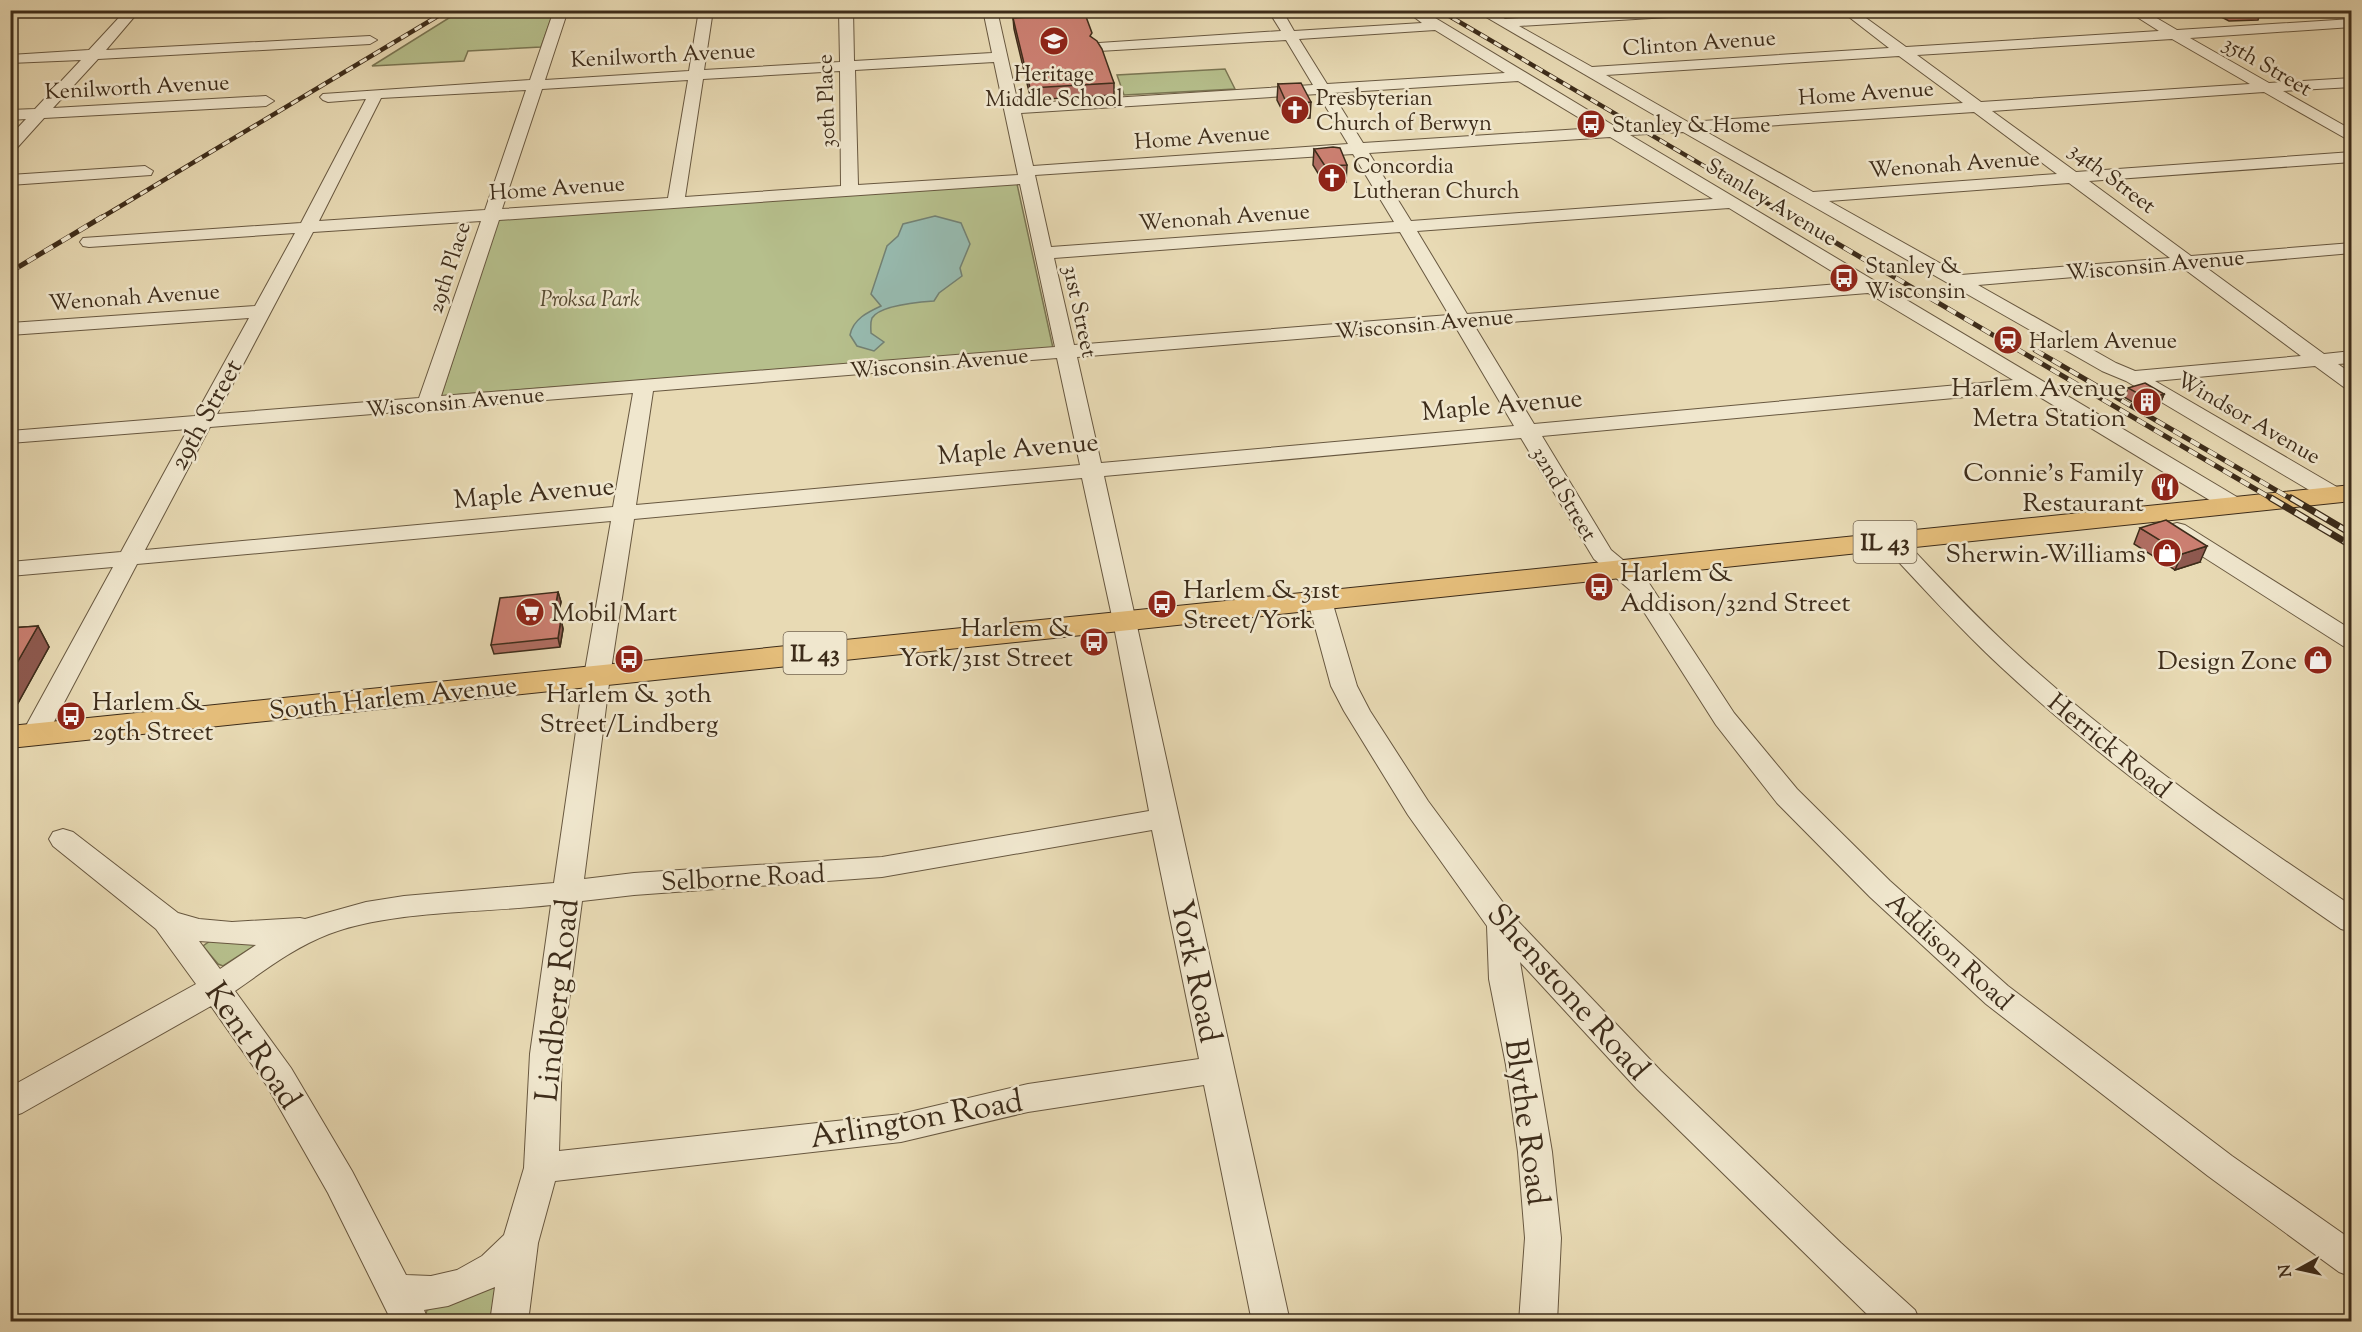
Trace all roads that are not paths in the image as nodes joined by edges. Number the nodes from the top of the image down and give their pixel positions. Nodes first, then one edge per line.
1 (134, 10) edge
2 (561, 10) edge
3 (706, 10) edge
4 (846, 10) edge
5 (990, 10) edge
6 (1275, 10) edge
7 (1411, 10) edge
8 (1480, 10) edge
9 (1718, 10) edge
10 (1846, 10) edge
11 (2132, 10) edge
12 (1501, 23) junction
13 (2352, 23) edge
14 (1437, 26) junction
15 (2174, 34) junction
16 (1290, 35) junction
17 (370, 39) dead end
18 (1099, 47) edge
19 (1903, 52) junction
20 (94, 55) junction
21 (1000, 57) junction
22 (10, 59) edge
23 (846, 67) junction
24 (1588, 72) junction
25 (696, 75) junction
26 (1520, 76) junction
27 (2352, 82) edge
28 (536, 84) junction
29 (2265, 87) junction
30 (1323, 88) junction
31 (376, 94) junction
32 (328, 97) dead end
33 (266, 101) dead end
34 (1977, 107) junction
35 (1011, 109) junction
36 (40, 113) junction
37 (10, 115) edge
38 (1684, 127) junction
39 (1611, 131) junction
40 (2352, 137) edge
41 (10, 146) edge
42 (1359, 148) junction
43 (2352, 158) edge
44 (145, 171) dead end
45 (1026, 175) junction
46 (2074, 178) junction
47 (10, 180) edge
48 (850, 190) junction
49 (1812, 197) junction
50 (676, 202) junction
51 (1731, 203) junction
52 (491, 214) junction
53 (307, 227) junction
54 (1406, 227) junction
55 (89, 242) dead end
56 (2352, 248) edge
57 (1043, 253) junction
58 (2186, 261) junction
59 (1958, 280) junction
60 (1868, 287) junction
61 (262, 311) junction
62 (1462, 320) junction
63 (10, 329) edge
64 (1065, 352) junction
65 (2352, 357) edge
66 (2319, 360) junction
67 (2133, 377) junction
68 (2352, 384) edge
69 (2030, 385) junction
70 (644, 386) junction
71 (428, 403) junction
72 (201, 422) junction
73 (1528, 431) junction
74 (10, 438) edge
75 (1092, 470) junction
76 (2343, 494) edge
77 (2234, 505) junction
78 (624, 513) junction
79 (2150, 514) junction
80 (1892, 541) junction
81 (128, 558) junction
82 (10, 568) edge
83 (1619, 570) junction
84 (1320, 601) junction
85 (1125, 621) junction
86 (2352, 640) edge
87 (597, 676) junction
88 (22, 736) edge
89 (1164, 818) junction
90 (63, 839) dead end
91 (568, 892) junction
92 (167, 921) junction
93 (2352, 921) edge
94 (1502, 924) junction
95 (321, 925) junction
96 (216, 988) junction
97 (1218, 1070) junction
98 (10, 1103) edge
99 (541, 1168) junction
100 (520, 1243) junction
101 (2352, 1261) edge
102 (404, 1306) edge
103 (508, 1322) edge
104 (1271, 1322) edge
105 (1538, 1322) edge
106 (1902, 1322) edge

1 - 20 street
2 - 28 street, 29th Place
3 - 25 street
4 - 23 street, 30th Place
5 - 21 street, 31st Street
6 - 16 street, 32nd Street
7 - 14 street, Stanley Avenue
8 - 12 street, Windsor Avenue
9 - 12 street
10 - 19 street, 34th Street
11 - 15 street, 35th Street
12 - 24 street, Windsor Avenue
13 - 15 street, Clinton Avenue
14 - 16 street
14 - 26 street, Stanley Avenue
15 - 19 street, Clinton Avenue
15 - 29 street, 35th Street
16 - 18 street
16 - 30 street, 32nd Street
17 - 20 street
19 - 24 street, Clinton Avenue
19 - 34 street, 34th Street
20 - 22 street
20 - 36 street
21 - 23 street, Kenilworth Avenue
21 - 35 street, 31st Street
23 - 25 street, Kenilworth Avenue
23 - 48 street, 30th Place
24 - 38 street, Windsor Avenue
25 - 28 street, Kenilworth Avenue
25 - 50 street
26 - 30 street
26 - 39 street, Stanley Avenue
27 - 29 street, Home Avenue
28 - 31 street, Kenilworth Avenue
28 - 52 street, 29th Place
29 - 34 street, Home Avenue
29 - 40 street, 35th Street
30 - 35 street
30 - 42 street, 32nd Street
31 - 32 street, Kenilworth Avenue
31 - 53 street, 29th Street
33 - 36 street, Kenilworth Avenue
34 - 38 street, Home Avenue
34 - 46 street, 34th Street
35 - 45 street, 31st Street
36 - 37 street, Kenilworth Avenue
36 - 41 street
38 - 39 street, Home Avenue
38 - 49 street, Windsor Avenue
39 - 42 street, Home Avenue
39 - 51 street, Stanley Avenue
42 - 45 street, Home Avenue
42 - 54 street, 32nd Street
43 - 46 street, Wenonah Avenue
44 - 47 street
45 - 48 street, Home Avenue
45 - 57 street, 31st Street
46 - 49 street, Wenonah Avenue
46 - 58 street, 34th Street
48 - 50 street, Home Avenue
49 - 59 street, Windsor Avenue
50 - 52 street, Home Avenue
51 - 54 street, Wenonah Avenue
51 - 60 street, Stanley Avenue
52 - 53 street, Home Avenue
52 - 71 street, 29th Place
53 - 55 street, Home Avenue
53 - 61 street, 29th Street
54 - 57 street, Wenonah Avenue
54 - 62 street, 32nd Street
56 - 58 street, Wisconsin Avenue
57 - 64 street, 31st Street
58 - 59 street, Wisconsin Avenue
58 - 66 street, 34th Street
59 - 67 street, Windsor Avenue
60 - 62 street, Wisconsin Avenue
60 - 69 street, Stanley Avenue
61 - 63 street, Wenonah Avenue
61 - 72 street, 29th Street
62 - 64 street, Wisconsin Avenue
62 - 73 street, 32nd Street
64 - 70 street, Wisconsin Avenue
64 - 75 street, 31st Street
65 - 66 street
66 - 67 street
66 - 68 street, 34th Street
67 - 76 street, Windsor Avenue
69 - 73 street, Maple Avenue
69 - 77 street, Stanley Avenue
70 - 71 street, Wisconsin Avenue
70 - 78 street, Lindberg Road
71 - 72 street, Wisconsin Avenue
72 - 74 street, Wisconsin Avenue
72 - 81 street, 29th Street
73 - 75 street, Maple Avenue
73 - 83 street, 32nd Street
75 - 78 street, Maple Avenue
75 - 85 street, 31st Street
76 - 77 main road, South Harlem Avenue / IL 43
77 - 79 main road, South Harlem Avenue / IL 43
78 - 81 street, Maple Avenue
78 - 87 street, Lindberg Road
79 - 80 main road, South Harlem Avenue / IL 43
79 - 86 street
80 - 83 main road, South Harlem Avenue / IL 43
80 - 93 street, Herrick Road
81 - 82 street, Maple Avenue
81 - 88 street, 29th Street
83 - 84 main road, South Harlem Avenue / IL 43
83 - 101 street, Addison Road
84 - 85 main road, South Harlem Avenue / IL 43
84 - 94 street, Shenstone Road
85 - 87 main road, South Harlem Avenue / IL 43
85 - 89 street, York Road
87 - 88 main road, South Harlem Avenue / IL 43
87 - 91 street, Lindberg Road
89 - 91 street, Selborne Road
89 - 97 street, York Road
90 - 92 street, Kent Road
91 - 95 street, Selborne Road
91 - 99 street, Lindberg Road
92 - 95 street, Selborne Road
92 - 96 street, Kent Road
94 - 105 street, Blythe Road
94 - 106 street, Shenstone Road
95 - 96 street, Selborne Road
96 - 98 street, Selborne Road
96 - 102 street, Kent Road
97 - 99 street, Arlington Road
97 - 104 street, York Road
99 - 100 street, Lindberg Road
100 - 102 street, Kent Road
100 - 103 street, Lindberg Road

